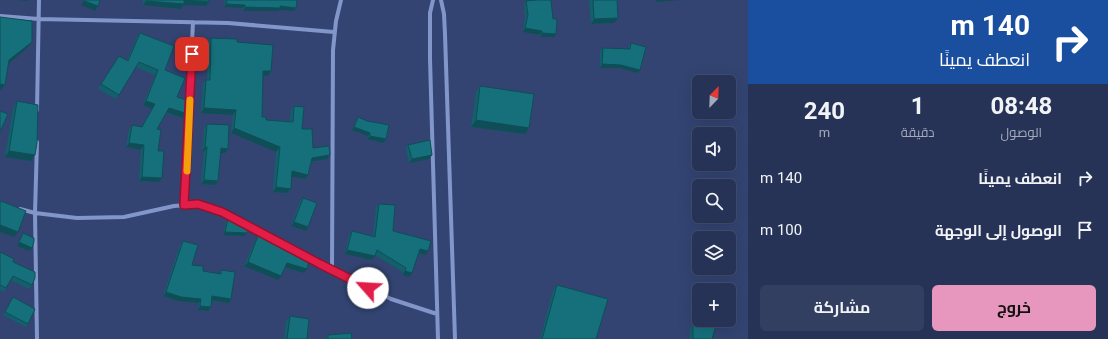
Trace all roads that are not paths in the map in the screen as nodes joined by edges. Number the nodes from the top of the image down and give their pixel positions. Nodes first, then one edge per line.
1 (38, 0) edge
2 (341, 0) edge
3 (433, 0) edge
4 (441, 0) edge
5 (0, 16) edge
6 (39, 19) junction
7 (193, 22) junction
8 (334, 32) junction
9 (37, 112) edge
10 (37, 136) edge
11 (184, 205) junction
12 (14, 208) edge
13 (36, 213) junction
14 (332, 270) junction
15 (437, 314) junction
16 (37, 339) edge
17 (438, 339) edge
18 (455, 339) edge

1 - 6 street
2 - 8 street
3 - 15 street
4 - 18 street
5 - 6 street
6 - 7 street
6 - 9 street
7 - 8 street
7 - 11 street
8 - 14 street
10 - 13 street
11 - 13 street
11 - 14 street
12 - 13 street
13 - 16 street
14 - 15 street
15 - 17 street

